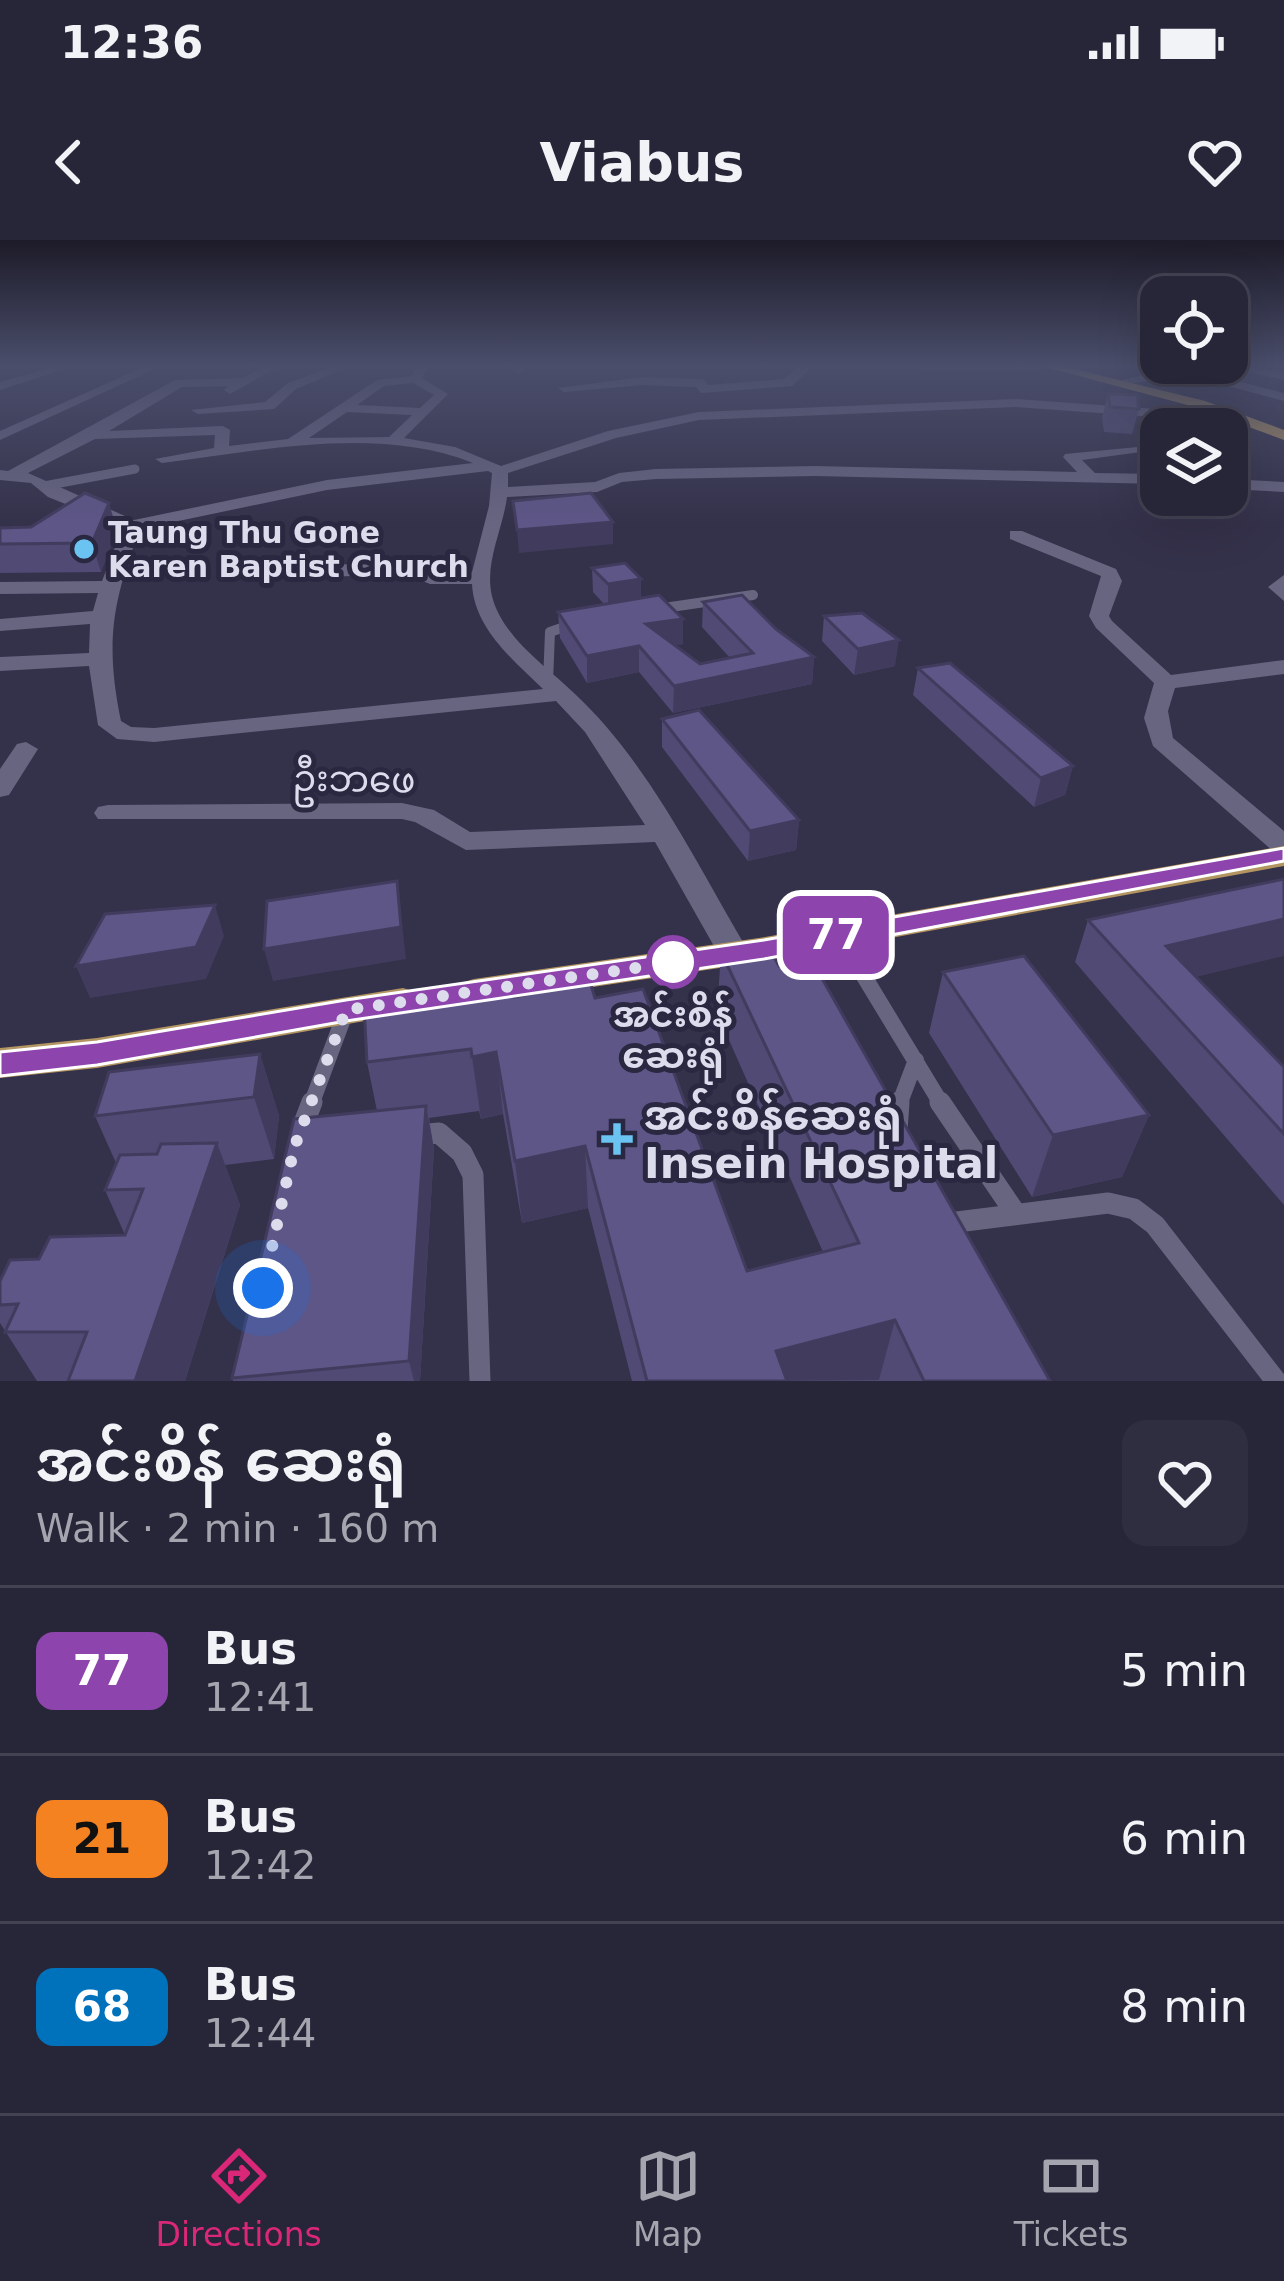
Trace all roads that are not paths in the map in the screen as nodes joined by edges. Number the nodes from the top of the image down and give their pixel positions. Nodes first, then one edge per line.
1 (38, 419) edge
2 (118, 419) edge
3 (184, 419) edge
4 (327, 419) edge
5 (416, 419) edge
6 (684, 419) edge
7 (1248, 422) edge
8 (92, 435) junction
9 (1284, 435) edge
10 (0, 436) edge
11 (158, 436) junction
12 (394, 440) junction
13 (292, 443) junction
14 (221, 449) junction
15 (1140, 451) edge
16 (162, 459) dead end
17 (135, 469) dead end
18 (6, 475) edge
19 (1090, 475) junction
20 (498, 476) junction
21 (1140, 478) edge
22 (44, 486) junction
23 (1248, 486) edge
24 (1282, 488) edge
25 (134, 525) junction
26 (1016, 535) dead end
27 (298, 572) dead end
28 (479, 578) junction
29 (1284, 581) edge
30 (108, 587) junction
31 (0, 588) edge
32 (753, 595) dead end
33 (1284, 595) edge
34 (637, 612) edge
35 (97, 617) junction
36 (596, 619) edge
37 (0, 625) edge
38 (97, 659) junction
39 (0, 664) edge
40 (1284, 667) edge
41 (1166, 682) junction
42 (554, 688) junction
43 (26, 749) dead end
44 (0, 790) edge
45 (108, 813) dead end
46 (660, 833) junction
47 (1284, 846) edge
48 (1284, 856) edge
49 (839, 934) junction
50 (734, 953) junction
51 (346, 1010) junction
52 (916, 1060) junction
53 (0, 1064) edge
54 (398, 1137) edge
55 (896, 1142) edge
56 (315, 1146) edge
57 (1016, 1214) junction
58 (949, 1223) edge
59 (480, 1381) edge
60 (1276, 1381) edge

1 - 10 street
2 - 8 street
3 - 11 street
4 - 13 street
5 - 12 street
6 - 20 street
7 - 9 main road
8 - 11 street
8 - 18 street
11 - 14 street
12 - 13 street
12 - 20 street
13 - 14 street
14 - 16 street
15 - 19 street
17 - 22 lane
18 - 22 street
19 - 20 street
19 - 21 street
20 - 25 street
20 - 28 street
22 - 25 street
23 - 24 street
25 - 30 street
26 - 41 street
27 - 28 street
28 - 42 street
29 - 33 street
30 - 31 street
30 - 35 street
32 - 34 lane
35 - 37 street
35 - 38 street
36 - 42 lane
38 - 39 street
38 - 42 street
40 - 41 street
41 - 47 street
42 - 46 street
43 - 44 street
45 - 46 street, ဦးဘဖေ
46 - 50 street
48 - 49 main road
49 - 50 main road
49 - 52 lane
50 - 51 main road
51 - 53 main road
51 - 56 lane
52 - 55 lane
52 - 57 lane
54 - 59 lane
57 - 58 lane
57 - 60 lane

